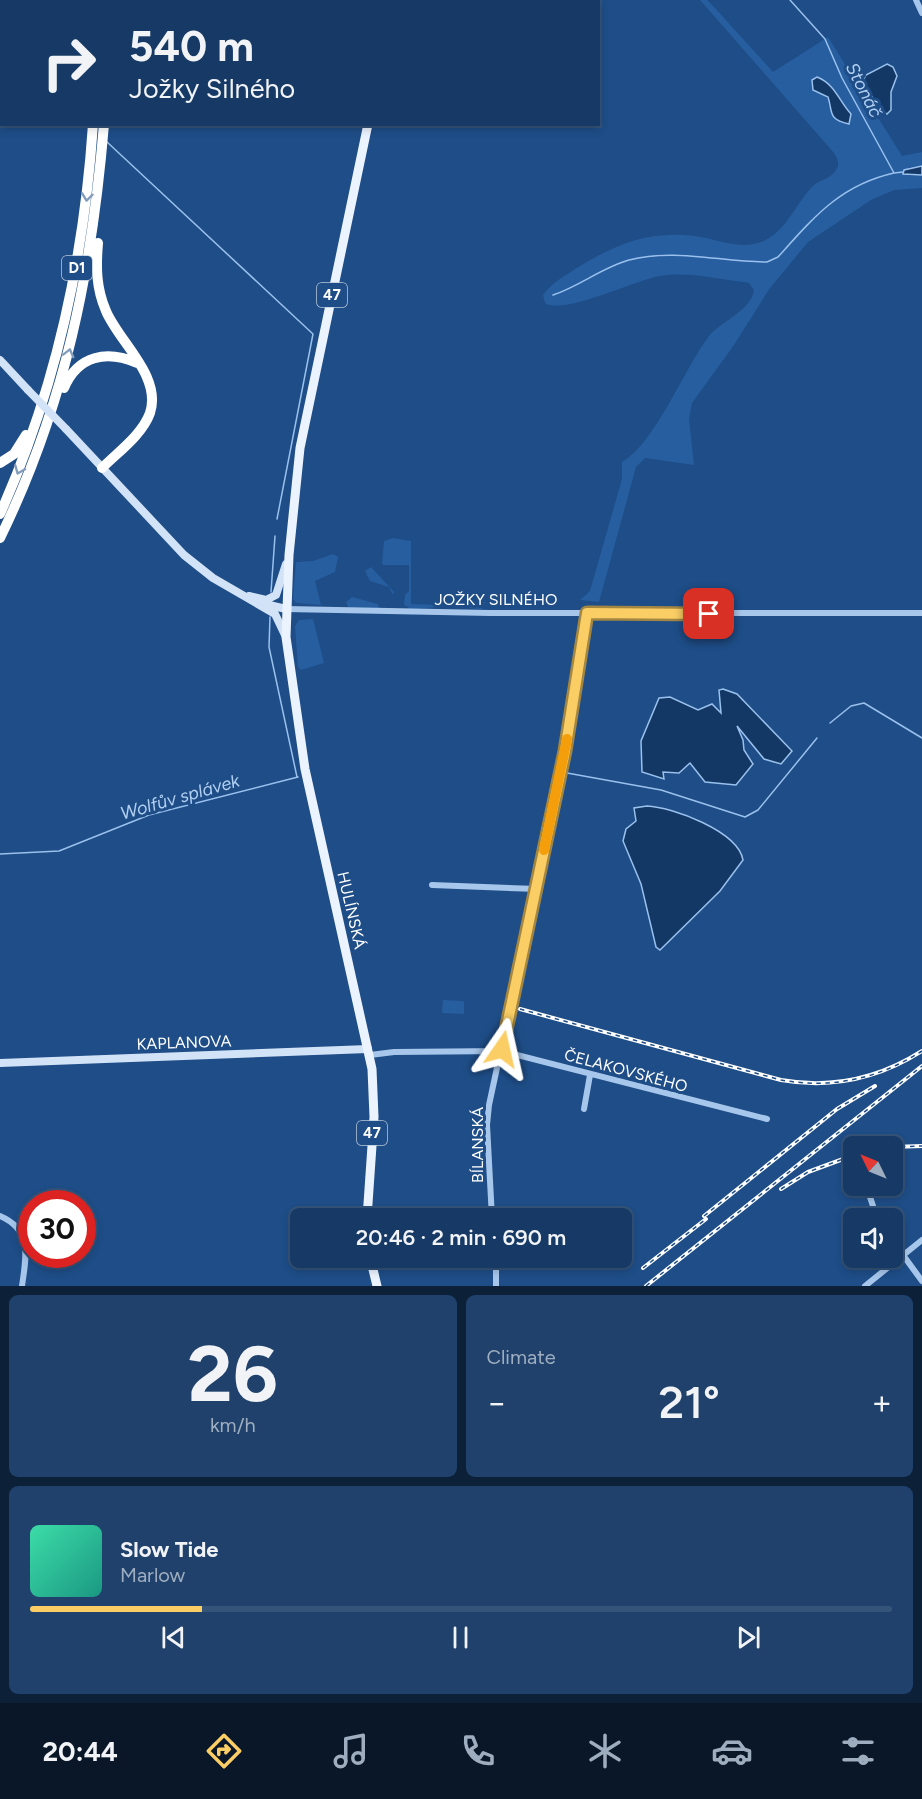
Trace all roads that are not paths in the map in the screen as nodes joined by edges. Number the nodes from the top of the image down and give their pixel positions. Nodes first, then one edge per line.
1 (916, 0) edge
2 (922, 13) edge
3 (100, 126) edge
4 (368, 126) edge
5 (98, 192) junction
6 (0, 360) edge
7 (138, 363) junction
8 (46, 395) junction
9 (46, 429) junction
10 (0, 463) edge
11 (102, 468) junction
12 (0, 514) edge
13 (0, 538) edge
14 (289, 555) junction
15 (234, 591) junction
16 (286, 609) junction
17 (587, 613) junction
18 (922, 613) edge
19 (286, 637) junction
20 (432, 885) dead end
21 (537, 889) junction
22 (502, 1051) junction
23 (369, 1052) junction
24 (0, 1063) edge
25 (590, 1075) junction
26 (584, 1109) dead end
27 (767, 1119) dead end
28 (368, 1208) edge
29 (491, 1208) edge
30 (0, 1216) edge
31 (922, 1240) edge
32 (903, 1255) joint
33 (373, 1268) edge
34 (496, 1268) edge
35 (883, 1268) edge
36 (922, 1281) edge
37 (22, 1286) edge
38 (377, 1286) edge
39 (496, 1286) edge
40 (865, 1286) edge

1 - 2 street
3 - 5 highway, D1
3 -> 8 highway, D1
4 - 14 main road, 47
5 - 7 highway
9 -> 5 highway, D1
6 - 11 street, bridge
7 - 9 highway, D1
7 - 11 highway
8 - 10 highway, D1
8 -> 12 highway, D1
9 - 13 highway, D1
11 - 15 street
14 - 15 street
14 - 16 main road, 47
15 - 16 street
15 - 19 street
16 - 17 street, JOŽKY SILNÉHO
16 - 19 main road, HULÍNSKÁ / 47
17 - 18 street, JOŽKY SILNÉHO
17 - 21 street, BÍLANSKÁ
19 - 23 main road, HULÍNSKÁ / 47
20 - 21 street
21 - 22 street, BÍLANSKÁ
22 - 23 street, ČELAKOVSKÉHO
22 - 25 street, ČELAKOVSKÉHO
22 - 29 street, BÍLANSKÁ
23 - 24 street, KAPLANOVA
23 - 28 main road, HULÍNSKÁ / 47
25 - 26 street
25 - 27 street, ČELAKOVSKÉHO
30 - 37 street
31 - 32 street
32 - 36 street
33 - 38 main road
34 - 39 street
35 - 40 street

